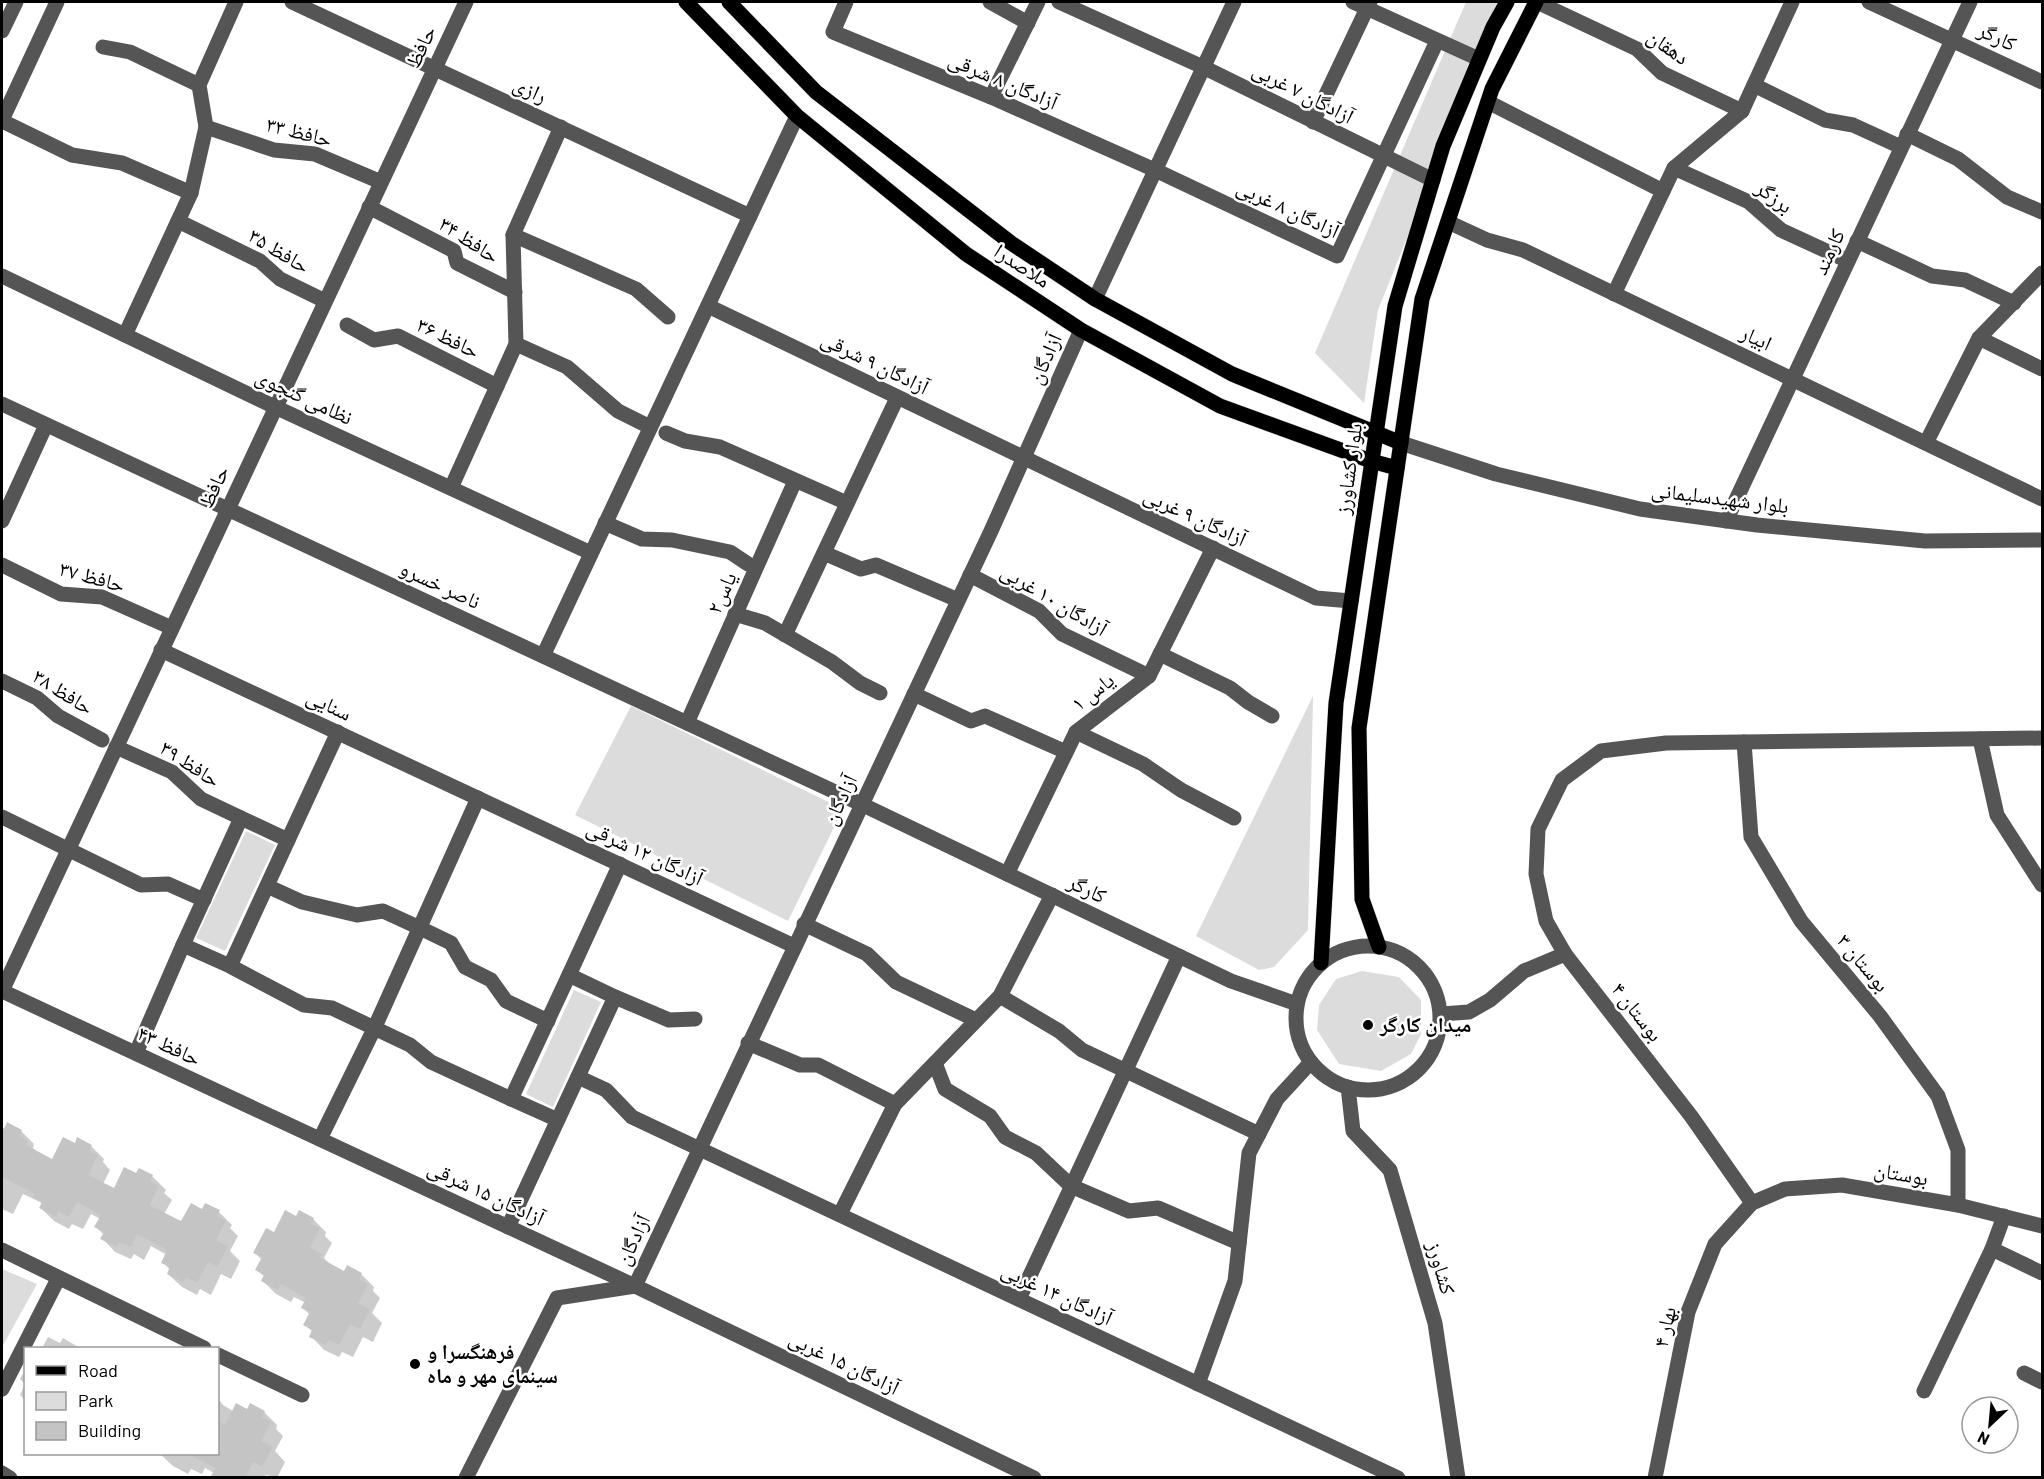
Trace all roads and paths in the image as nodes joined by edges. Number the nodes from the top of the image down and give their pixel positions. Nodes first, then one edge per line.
1 (16, 2) edge
2 (57, 2) edge
3 (236, 2) edge
4 (295, 2) edge
5 (466, 2) edge
6 (686, 2) edge
7 (729, 2) edge
8 (846, 2) edge
9 (990, 2) edge
10 (1038, 2) edge
11 (1059, 2) edge
12 (1234, 2) edge
13 (1507, 2) edge
14 (1537, 2) edge
15 (1792, 2) edge
16 (1869, 2) edge
17 (1970, 2) edge
18 (1363, 4) edge
19 (1028, 23) junction
20 (2, 31) edge
21 (1952, 40) junction
22 (1437, 41) junction
23 (103, 47) dead end
24 (1479, 60) junction
25 (1203, 67) junction
26 (434, 68) junction
27 (2043, 82) edge
28 (199, 85) junction
29 (1754, 85) junction
30 (992, 97) junction
31 (1488, 102) junction
32 (1742, 111) junction
33 (797, 116) junction
34 (2, 120) edge
35 (1312, 122) junction
36 (206, 127) junction
37 (561, 128) junction
38 (1904, 140) junction
39 (1383, 157) junction
40 (1674, 168) junction
41 (1155, 170) junction
42 (1433, 180) junction
43 (381, 183) junction
44 (1663, 192) junction
45 (191, 193) junction
46 (369, 207) junction
47 (2043, 212) edge
48 (750, 216) junction
49 (178, 221) junction
50 (1448, 222) junction
51 (513, 235) junction
52 (1857, 241) junction
53 (1848, 261) junction
54 (2043, 273) edge
55 (2, 276) edge
56 (515, 292) junction
57 (1614, 294) junction
58 (1095, 299) junction
59 (325, 301) junction
60 (2014, 303) junction
61 (708, 306) junction
62 (668, 317) dead end
63 (347, 326) dead end
64 (1081, 330) junction
65 (125, 335) junction
66 (1980, 338) junction
67 (516, 344) junction
68 (2043, 369) edge
69 (1792, 379) junction
70 (497, 386) junction
71 (897, 398) junction
72 (2, 404) edge
73 (275, 407) junction
74 (46, 425) junction
75 (650, 427) junction
76 (1376, 432) junction
77 (666, 433) dead end
78 (1401, 442) junction
79 (1926, 443) junction
80 (1023, 459) junction
81 (1371, 461) junction
82 (1397, 468) junction
83 (795, 481) junction
84 (451, 488) junction
85 (2043, 499) edge
86 (847, 504) junction
87 (227, 509) junction
88 (2, 521) edge
89 (1726, 521) junction
90 (605, 524) junction
91 (2043, 540) edge
92 (1213, 548) junction
93 (591, 553) junction
94 (824, 553) junction
95 (748, 564) dead end
96 (2, 565) edge
97 (970, 574) junction
98 (958, 600) junction
99 (1351, 601) junction
100 (735, 614) junction
101 (172, 628) junction
102 (785, 635) junction
103 (161, 650) junction
104 (1160, 654) junction
105 (543, 656) junction
106 (1149, 676) junction
107 (2, 681) edge
108 (880, 693) dead end
109 (914, 694) junction
110 (1272, 716) dead end
111 (687, 723) junction
112 (338, 732) junction
113 (1076, 732) junction
114 (2043, 738) edge
115 (1980, 739) junction
116 (1744, 742) junction
117 (109, 743) junction
118 (1066, 752) junction
119 (478, 798) junction
120 (861, 804) junction
121 (2, 817) edge
122 (242, 818) junction
123 (1234, 818) dead end
124 (288, 840) junction
125 (68, 850) junction
126 (620, 864) junction
127 (1007, 874) junction
128 (2043, 885) edge
129 (267, 886) junction
130 (1052, 895) junction
131 (204, 900) junction
132 (804, 924) junction
133 (420, 928) junction
134 (183, 945) junction
135 (794, 946) junction
136 (1379, 947) junction
137 (1565, 954) junction
138 (1179, 956) junction
139 (1321, 963) junction
140 (230, 966) junction
141 (569, 975) junction
142 (2, 991) edge
143 (1000, 996) junction
144 (615, 997) junction
145 (1297, 1004) junction
146 (1440, 1014) junction
147 (695, 1020) dead end
148 (976, 1020) junction
149 (548, 1021) junction
150 (374, 1029) junction
151 (748, 1043) junction
152 (135, 1053) junction
153 (1311, 1062) junction
154 (935, 1063) junction
155 (1125, 1071) junction
156 (578, 1077) junction
157 (1348, 1087) junction
158 (511, 1099) junction
159 (895, 1104) junction
160 (558, 1120) junction
161 (1259, 1134) junction
162 (320, 1139) junction
163 (699, 1148) junction
164 (1071, 1186) junction
165 (1752, 1203) junction
166 (1959, 1205) junction
167 (840, 1214) junction
168 (2004, 1216) junction
169 (2043, 1226) edge
170 (508, 1227) junction
171 (1239, 1243) junction
172 (1992, 1249) junction
173 (2, 1250) edge
174 (2043, 1273) edge
175 (58, 1279) junction
176 (635, 1286) junction
177 (1018, 1299) junction
178 (202, 1347) edge
179 (219, 1355) edge
180 (2024, 1373) dead end
181 (2043, 1382) edge
182 (1198, 1384) junction
183 (2, 1389) edge
184 (1924, 1391) dead end
185 (302, 1395) dead end
186 (2, 1473) edge
187 (10, 1478) edge
188 (466, 1478) edge
189 (1034, 1478) edge
190 (1398, 1478) edge
191 (1458, 1478) edge
192 (1655, 1478) edge

1 - 20 street
2 - 34 street
3 - 28 street
4 - 26 street, رازی
5 - 26 street, حافظ
6 - 33 main road, ملاصدرا
7 - 58 main road, ملاصدرا
8 - 30 street, آزادگان ۸ شرقی
9 - 19 street
10 - 19 street
11 - 25 street, آزادگان ۷ غربی
12 - 25 street
13 - 24 main road, بلوار کشاورز
14 - 31 main road
14 - 32 street, دهقان
15 - 29 street
16 - 21 street, کارگر
17 - 21 street, کارمند
18 - 22 street
18 - 35 street
19 - 30 street
21 - 27 street, کارگر
21 - 38 street, کارمند
22 - 24 street
22 - 39 street
23 - 28 street
24 - 42 main road, بلوار کشاورز
25 - 35 street, آزادگان ۷ غربی
25 - 41 street
26 - 37 street, رازی
26 - 43 street, حافظ
28 - 36 street
29 - 32 street
29 - 38 street
30 - 41 street, آزادگان ۸ شرقی
31 - 44 street
31 - 50 main road
32 - 40 street
33 - 48 street
33 - 64 main road, ملاصدرا
34 - 45 street
35 - 39 street, آزادگان ۷ غربی
36 - 43 street, حافظ ۳۳
36 - 45 street
37 - 48 street, رازی
37 - 51 street
38 - 47 street
38 - 52 street, کارمند
39 - 41 street, آزادگان ۸ غربی
39 - 42 street, آزادگان ۷ غربی
40 - 44 street
40 - 53 street, برزگر
41 - 58 street
42 - 76 main road, بلوار کشاورز
43 - 46 street, حافظ
44 - 57 street
45 - 49 street
46 - 56 street, حافظ ۳۴
46 - 59 street, حافظ
48 - 61 street
49 - 59 street, حافظ ۳۵
49 - 65 street
50 - 57 street, ابیار
50 - 78 main road
51 - 56 street
51 - 62 street
52 - 53 street, کارمند
52 - 60 street
53 - 69 street, کارمند
54 - 60 street
55 - 65 street, نظامی گنجوی
56 - 67 street
57 - 69 street, ابیار
58 - 76 main road, ملاصدرا
59 - 73 street, حافظ
60 - 66 street
61 - 71 street, آزادگان ۹ شرقی
61 - 75 street
63 - 70 street, حافظ ۳۶
64 - 80 street, آزادگان
64 - 81 main road, ملاصدرا
65 - 73 street, نظامی گنجوی
66 - 68 street
66 - 79 street
67 - 70 street
67 - 75 street
69 - 79 street, ابیار
69 - 89 street, کارمند
70 - 84 street
71 - 80 street, آزادگان ۹ شرقی
71 - 86 street
72 - 74 street, ناصر خسرو
73 - 84 street, نظامی گنجوی
73 - 87 street, حافظ
74 - 87 street, ناصر خسرو
74 - 88 street
75 - 90 street
76 - 78 main road, ملاصدرا
76 - 81 main road, بلوار کشاورز
77 - 83 street
78 - 82 main road
78 - 89 street, بلوار شهیدسلیمانی
79 - 85 street, ابیار
80 - 92 street, آزادگان ۹ غربی
80 - 97 street, آزادگان
81 - 82 main road, ملاصدرا
81 - 99 main road, بلوار کشاورز
82 - 136 main road
83 - 86 street
83 - 100 street, یاس۲
84 - 93 street, نظامی گنجوی
86 - 94 street
87 - 101 street, حافظ
87 - 105 street, ناصر خسرو
89 - 91 street, بلوار شهیدسلیمانی
90 - 93 street
90 - 95 street
92 - 99 street, آزادگان ۹ غربی
92 - 104 street, یاس ۱
93 - 105 street
94 - 98 street
94 - 102 street
96 - 101 street, حافظ ۳۷
97 - 98 street, آزادگان
97 - 106 street, آزادگان ۱۰ غربی
98 - 109 street, آزادگان
99 - 139 main road, بلوار کشاورز
100 - 102 street
100 - 111 street, یاس۲
101 - 103 street, حافظ
102 - 108 street
103 - 112 street, سنایی
103 - 117 street, حافظ
104 - 106 street, یاس ۱
104 - 110 street
105 - 111 street, ناصر خسرو
106 - 113 street, یاس ۱
107 - 117 street, حافظ ۳۸
109 - 118 street
109 - 120 street, آزادگان
111 - 120 street, ناصر خسرو
112 - 119 street, سنایی
112 - 124 street
113 - 118 street, یاس ۱
113 - 123 street
114 - 115 street
115 - 116 street
115 - 128 street
116 - 137 street, بوستان ۴
116 - 166 street, بوستان ۳
117 - 122 street, حافظ ۳۹
117 - 125 street, حافظ
118 - 127 street, یاس ۱
119 - 126 street, آزادگان ۱۲ شرقی
119 - 133 street
120 - 127 street, کارگر
120 - 132 street, آزادگان
121 - 125 street
122 - 124 street, حافظ ۳۹
122 - 131 street
124 - 129 street
125 - 131 street
125 - 142 street, حافظ
126 - 135 street, آزادگان ۱۲ شرقی
126 - 141 street
127 - 130 street, کارگر
129 - 133 street
129 - 140 street
130 - 138 street, کارگر
130 - 143 street
131 - 134 street
132 - 135 street, آزادگان
132 - 148 street
133 - 149 street
133 - 150 street
134 - 140 street
134 - 152 street
135 - 151 street, آزادگان
136 - 139 street
136 - 146 street
137 - 146 street
137 - 165 street, بوستان ۴
138 - 145 street, کارگر
138 - 155 street
139 - 145 street
140 - 150 street
141 - 144 street
141 - 149 street
142 - 152 street, حافظ ۴۳
143 - 148 street
143 - 155 street
144 - 147 street
144 - 156 street
145 - 153 street
146 - 157 street
148 - 154 street
149 - 158 street
150 - 158 street
150 - 162 street
151 - 159 street
151 - 163 street, آزادگان
152 - 162 street, حافظ ۴۳
153 - 157 street
153 - 161 street
154 - 159 street
154 - 164 street
155 - 161 street
155 - 164 street
156 - 160 street
156 - 163 street, آزادگان ۱۴ غربی
157 - 191 street, کشاورز
158 - 160 street
159 - 167 street
160 - 170 street
161 - 171 street
162 - 170 street, آزادگان ۱۵ شرقی
163 - 167 street, آزادگان ۱۴ غربی
163 - 176 street, آزادگان
164 - 171 street
164 - 177 street
165 - 166 street, بوستان
165 - 192 street, بهار ۴
166 - 168 street, بوستان
167 - 177 street, آزادگان ۱۴ غربی
168 - 169 street, بوستان
168 - 172 street
170 - 176 street, آزادگان ۱۵ شرقی
171 - 182 street
172 - 174 street
172 - 184 street
173 - 175 street
175 - 178 street
175 - 183 street
176 - 188 street
176 - 189 street, آزادگان ۱۵ غربی
177 - 182 street, آزادگان ۱۴ غربی
179 - 185 street
180 - 181 street
182 - 190 street, آزادگان ۱۴ غربی
186 - 187 street

